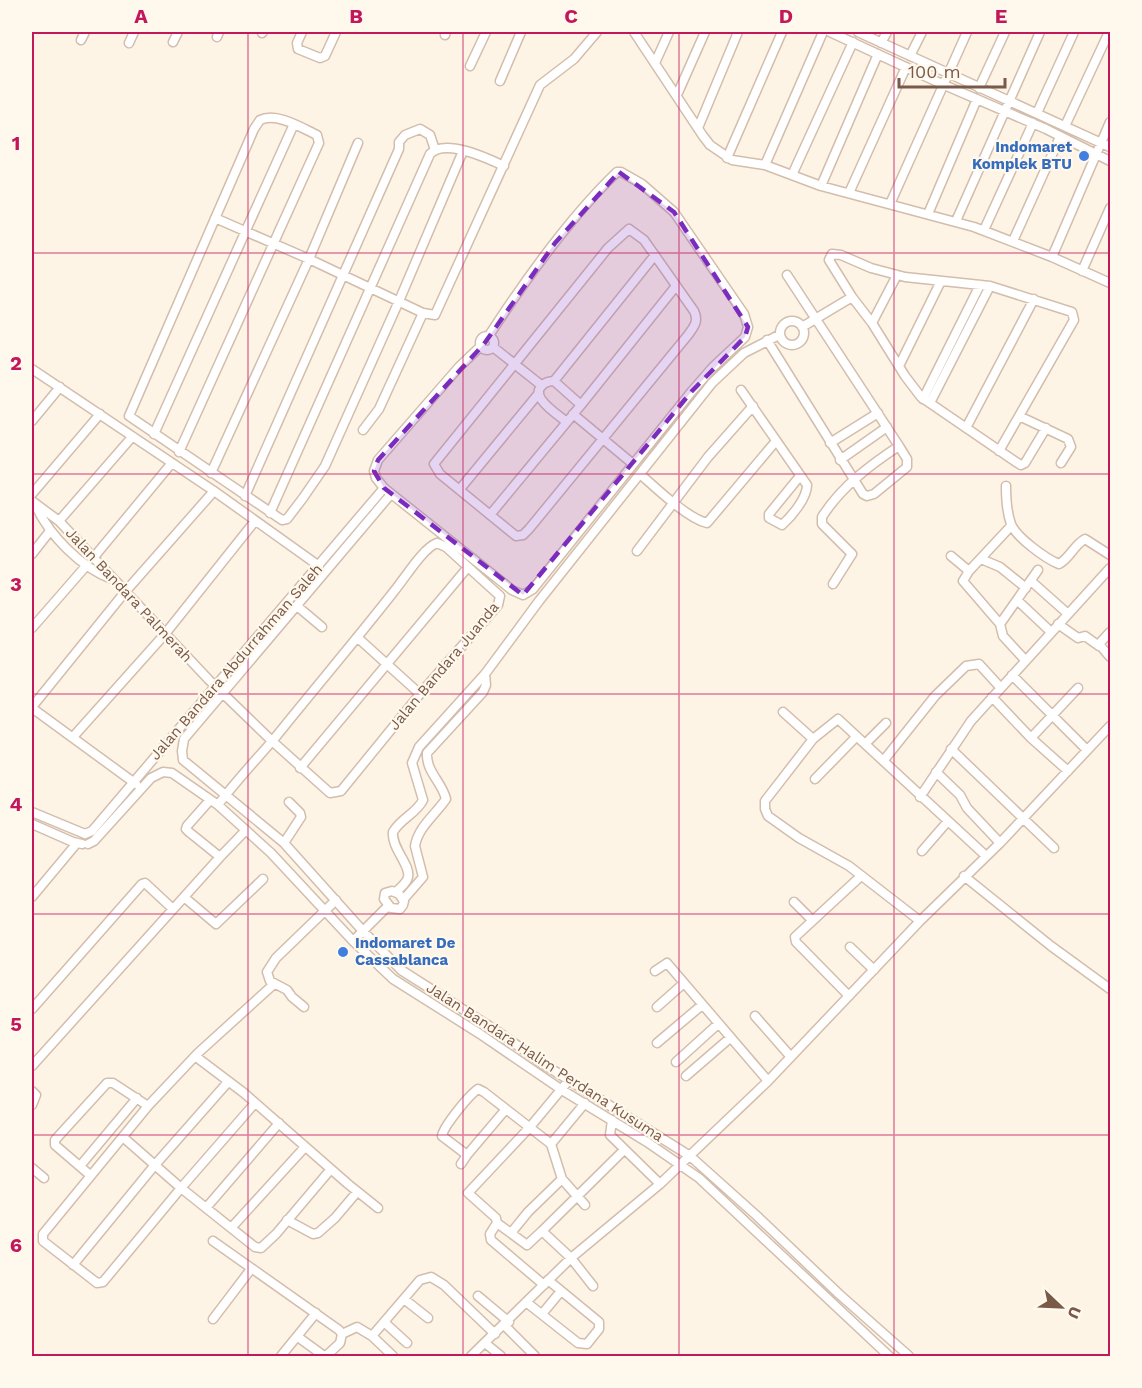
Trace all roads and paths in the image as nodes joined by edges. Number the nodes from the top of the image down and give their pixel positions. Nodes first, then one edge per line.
1 (134, 32) edge
2 (178, 32) edge
3 (302, 32) edge
4 (336, 32) edge
5 (486, 32) edge
6 (521, 32) edge
7 (597, 32) edge
8 (634, 32) edge
9 (669, 32) edge
10 (705, 32) edge
11 (738, 32) edge
12 (782, 32) edge
13 (822, 32) edge
14 (830, 32) edge
15 (858, 32) edge
16 (887, 32) edge
17 (922, 32) edge
18 (967, 32) edge
19 (1005, 32) edge
20 (1040, 32) edge
21 (1074, 32) edge
22 (1109, 32) edge
23 (173, 42) dead end
24 (853, 42) junction
25 (129, 43) dead end
26 (881, 43) junction
27 (896, 50) junction
28 (878, 54) junction
29 (910, 56) junction
30 (891, 60) junction
31 (655, 63) junction
32 (470, 66) dead end
33 (906, 67) junction
34 (947, 73) junction
35 (500, 81) dead end
36 (942, 84) junction
37 (979, 88) junction
38 (677, 95) junction
39 (977, 99) junction
40 (1008, 101) junction
41 (1004, 110) junction
42 (1037, 113) junction
43 (1051, 119) junction
44 (1110, 122) edge
45 (1033, 123) junction
46 (294, 124) junction
47 (1065, 126) junction
48 (698, 128) junction
49 (1046, 129) junction
50 (1060, 138) junction
51 (358, 143) dead end
52 (1101, 143) junction
53 (1110, 147) edge
54 (435, 150) junction
55 (464, 151) junction
56 (1096, 154) junction
57 (727, 158) junction
58 (1110, 161) edge
59 (765, 165) junction
60 (504, 166) junction
61 (792, 175) junction
62 (822, 186) junction
63 (849, 193) junction
64 (890, 204) junction
65 (1110, 208) edge
66 (928, 214) junction
67 (215, 218) junction
68 (956, 222) junction
69 (245, 230) junction
70 (984, 230) junction
71 (1013, 241) junction
72 (274, 243) junction
73 (655, 255) junction
74 (1052, 257) junction
75 (309, 259) junction
76 (1082, 271) junction
77 (787, 275) dead end
78 (897, 275) junction
79 (344, 276) junction
80 (941, 281) junction
81 (1110, 283) edge
82 (980, 285) junction
83 (676, 286) junction
84 (990, 286) junction
85 (371, 289) junction
86 (852, 297) junction
87 (1034, 299) junction
88 (399, 302) junction
89 (423, 313) junction
90 (817, 319) junction
91 (872, 323) junction
92 (802, 327) junction
93 (779, 335) junction
94 (488, 337) junction
95 (767, 340) junction
96 (957, 341) junction
97 (481, 346) junction
98 (493, 347) junction
99 (515, 366) junction
100 (899, 366) junction
101 (32, 369) edge
102 (554, 381) junction
103 (60, 387) junction
104 (540, 389) junction
105 (741, 390) dead end
106 (927, 401) junction
107 (580, 405) junction
108 (753, 406) junction
109 (878, 412) junction
110 (100, 414) junction
111 (573, 414) junction
112 (1019, 416) junction
113 (32, 421) edge
114 (567, 422) junction
115 (887, 427) junction
116 (966, 428) junction
117 (1046, 428) junction
118 (363, 430) dead end
119 (154, 434) junction
120 (132, 437) junction
121 (603, 439) junction
122 (776, 441) junction
123 (830, 443) junction
124 (899, 446) junction
125 (999, 451) junction
126 (179, 452) junction
127 (840, 460) junction
128 (1061, 463) dead end
129 (171, 464) junction
130 (633, 464) junction
131 (212, 473) junction
132 (640, 474) junction
133 (800, 476) junction
134 (853, 481) junction
135 (1006, 486) dead end
136 (460, 489) junction
137 (214, 491) junction
138 (388, 491) junction
139 (32, 494) edge
140 (245, 496) junction
141 (33, 502) edge
142 (674, 503) junction
143 (270, 513) junction
144 (490, 515) junction
145 (59, 520) junction
146 (255, 521) junction
147 (1011, 525) junction
148 (50, 531) junction
149 (637, 551) dead end
150 (32, 554) edge
151 (1110, 555) edge
152 (94, 556) junction
153 (951, 556) dead end
154 (981, 559) junction
155 (86, 566) junction
156 (319, 566) junction
157 (468, 567) junction
158 (1110, 568) edge
159 (1038, 570) dead end
160 (969, 571) junction
161 (113, 579) junction
162 (833, 584) dead end
163 (1028, 585) junction
164 (125, 592) junction
165 (1017, 600) junction
166 (297, 606) junction
167 (1067, 613) junction
168 (1000, 624) junction
169 (1058, 624) junction
170 (322, 627) dead end
171 (32, 628) edge
172 (1051, 632) junction
173 (1110, 632) edge
174 (165, 633) junction
175 (358, 638) junction
176 (1099, 646) junction
177 (1110, 657) edge
178 (1025, 660) junction
179 (387, 664) junction
180 (485, 674) junction
181 (1012, 675) junction
182 (215, 686) junction
183 (1000, 687) junction
184 (1078, 688) dead end
185 (223, 693) junction
186 (420, 694) junction
187 (992, 697) junction
188 (32, 708) edge
189 (783, 712) dead end
190 (1053, 714) junction
191 (886, 723) dead end
192 (1110, 726) edge
193 (176, 732) junction
194 (73, 737) junction
195 (856, 737) junction
196 (1031, 738) junction
197 (184, 739) junction
198 (813, 740) junction
199 (272, 741) junction
200 (865, 744) junction
201 (419, 747) junction
202 (951, 749) junction
203 (1087, 750) junction
204 (427, 753) junction
205 (884, 760) junction
206 (186, 764) joint
207 (300, 768) junction
208 (1068, 771) junction
209 (936, 772) junction
210 (172, 773) joint
211 (815, 779) dead end
212 (133, 782) junction
213 (142, 787) junction
214 (226, 795) junction
215 (920, 796) junction
216 (423, 800) junction
217 (289, 802) dead end
218 (214, 803) junction
219 (437, 808) junction
220 (32, 812) edge
221 (1024, 817) junction
222 (948, 821) junction
223 (32, 824) edge
224 (246, 830) junction
225 (85, 834) junction
226 (77, 843) junction
227 (284, 843) junction
228 (1000, 843) junction
229 (88, 844) junction
230 (1054, 848) dead end
231 (922, 850) dead end
232 (986, 856) junction
233 (220, 857) junction
234 (861, 876) junction
235 (964, 876) junction
236 (263, 879) dead end
237 (396, 892) junction
238 (32, 897) edge
239 (184, 897) junction
240 (336, 900) junction
241 (403, 900) junction
242 (794, 902) dead end
243 (388, 906) junction
244 (173, 909) junction
245 (326, 910) junction
246 (812, 920) junction
247 (920, 921) junction
248 (364, 928) junction
249 (353, 941) junction
250 (850, 947) dead end
251 (874, 970) junction
252 (655, 971) dead end
253 (684, 983) junction
254 (274, 984) junction
255 (1110, 989) edge
256 (849, 996) junction
257 (702, 1005) junction
258 (304, 1007) dead end
259 (657, 1007) dead end
260 (32, 1009) edge
261 (755, 1016) dead end
262 (718, 1024) junction
263 (730, 1038) junction
264 (657, 1043) dead end
265 (196, 1054) junction
266 (791, 1058) junction
267 (676, 1062) dead end
268 (32, 1066) edge
269 (686, 1076) dead end
270 (569, 1080) junction
271 (228, 1082) junction
272 (768, 1082) junction
273 (32, 1090) edge
274 (562, 1090) junction
275 (137, 1098) junction
276 (255, 1103) junction
277 (585, 1103) junction
278 (32, 1105) edge
279 (148, 1106) junction
280 (506, 1109) junction
281 (612, 1120) junction
282 (279, 1123) junction
283 (530, 1127) junction
284 (124, 1138) junction
285 (551, 1144) junction
286 (305, 1147) junction
287 (624, 1150) junction
288 (467, 1155) junction
289 (690, 1156) junction
290 (461, 1164) dead end
291 (681, 1164) junction
292 (80, 1166) junction
293 (154, 1166) junction
294 (32, 1168) edge
295 (331, 1169) junction
296 (90, 1175) junction
297 (44, 1179) dead end
298 (562, 1179) junction
299 (660, 1184) junction
300 (181, 1188) junction
301 (357, 1192) junction
302 (576, 1196) junction
303 (585, 1205) dead end
304 (206, 1208) junction
305 (378, 1208) dead end
306 (756, 1214) junction
307 (287, 1220) junction
308 (497, 1223) junction
309 (747, 1223) junction
310 (232, 1227) junction
311 (542, 1231) junction
312 (511, 1233) junction
313 (213, 1241) dead end
314 (575, 1263) junction
315 (73, 1265) junction
316 (251, 1269) junction
317 (552, 1286) junction
318 (593, 1286) dead end
319 (478, 1296) dead end
320 (404, 1299) junction
321 (530, 1305) junction
322 (316, 1313) junction
323 (542, 1314) junction
324 (428, 1318) dead end
325 (213, 1319) dead end
326 (384, 1323) junction
327 (507, 1324) junction
328 (495, 1334) junction
329 (342, 1335) junction
330 (372, 1336) junction
331 (298, 1337) junction
332 (407, 1343) dead end
333 (485, 1343) junction
334 (281, 1356) edge
335 (325, 1356) edge
336 (393, 1356) edge
337 (471, 1356) edge
338 (501, 1356) edge
339 (535, 1356) edge
340 (889, 1356) edge
341 (909, 1356) edge

1 - 25 street
2 - 23 street
3 - 4 street
5 - 32 street
6 - 35 street
7 - 60 street
8 - 31 street
9 - 31 street
10 - 38 street
11 - 48 street
12 - 57 street
13 - 59 street
14 - 24 street
15 - 26 street
16 - 26 street
17 - 29 street
18 - 34 street
19 - 37 street
20 - 40 street
21 - 42 street
22 - 47 street
24 - 28 street
24 - 61 street
26 - 27 street
27 - 29 street
27 - 30 street
28 - 30 street
28 - 62 street
29 - 34 street
30 - 33 street
31 - 38 street
33 - 36 street
33 - 63 street
34 - 36 street
34 - 37 street
36 - 39 street
36 - 64 street
37 - 40 street
38 - 48 street
39 - 41 street
39 - 66 street
40 - 41 street
40 - 42 street
41 - 45 street
41 - 68 street
42 - 43 street
43 - 47 street
43 - 49 street
44 - 52 street
45 - 49 street
45 - 70 street
46 - 67 street
46 - 69 street
46 - 72 street
47 - 52 street
48 - 57 street
49 - 50 street
50 - 56 street
50 - 71 street
51 - 75 street
52 - 53 street
52 - 56 street
54 - 55 street
54 - 79 street
54 - 85 street
55 - 60 street
55 - 88 street
56 - 58 street
56 - 74 street
57 - 59 street
59 - 61 street
60 - 89 street
61 - 62 street
62 - 63 street
63 - 64 street
64 - 66 street
65 - 76 street
66 - 68 street
67 - 69 street
67 - 119 street
68 - 70 street
69 - 72 street
69 - 119 street
70 - 71 street
71 - 74 street
72 - 75 street
72 - 126 street
73 - 83 street
73 - 99 street
73 - 102 street
74 - 76 street
75 - 79 street
75 - 131 street
76 - 81 street
77 - 90 street
78 - 80 street
78 - 86 street
78 - 91 street
79 - 85 street
79 - 140 street
80 - 82 street
80 - 100 street
82 - 84 street
82 - 96 street
83 - 107 street
83 - 121 street
84 - 87 street
84 - 96 street
85 - 88 street
85 - 143 street
86 - 90 street
86 - 91 street
87 - 112 street
87 - 116 street
88 - 89 street
88 - 143 street
89 - 118 street
90 - 92 street
90 - 109 street
91 - 100 street
92 - 93 street
92 - 93 street
93 - 95 street
94 - 97 street
94 - 98 street
94 - 130 street
95 - 123 street
95 - 132 street
96 - 106 street
97 - 98 street
97 - 138 street
98 - 99 street
99 - 104 street
99 - 136 street
100 - 106 street
101 - 103 street
102 - 104 street
102 - 107 street
103 - 110 street
103 - 113 street
104 - 114 street
104 - 136 street
105 - 108 street
106 - 116 street
107 - 111 street
108 - 122 street
108 - 142 street
109 - 115 street
109 - 123 street
110 - 120 street
110 - 139 street
111 - 114 street
111 - 121 street
112 - 117 street
112 - 125 street
114 - 144 street
115 - 124 street
115 - 127 street
116 - 125 street
117 - 125 street
117 - 128 street
119 - 126 street
120 - 129 street
120 - 145 street
121 - 130 street
121 - 144 street
122 - 133 street
122 - 142 street
123 - 127 street
124 - 134 street
124 - 134 street
126 - 131 street
127 - 134 street
129 - 137 street
129 - 152 street
130 - 138 street
131 - 140 street
132 - 142 street
132 - 180 street
133 - 133 street
134 - 162 street
135 - 147 street
136 - 144 street
137 - 146 street
137 - 164 street
138 - 156 street, Jalan Bandara Abdurrahman Saleh
138 - 166 street, Jalan Bandara Abdurrahman Saleh
140 - 143 street
141 - 145 street, Jalan Bandara Palmerah
141 - 148 street
142 - 149 street
145 - 152 street, Jalan Bandara Palmerah
146 - 156 street
146 - 174 street
147 - 151 street
147 - 154 street
148 - 150 street
148 - 155 street
152 - 161 street, Jalan Bandara Palmerah
153 - 160 street
154 - 160 street
154 - 163 street
155 - 161 street
155 - 171 street
156 - 182 street, Jalan Bandara Abdurrahman Saleh
157 - 175 street, Jalan Bandara Juanda
157 - 179 street
157 - 186 street, Jalan Bandara Juanda
158 - 167 street
159 - 163 street
160 - 168 street
161 - 164 street, Jalan Bandara Palmerah
163 - 165 street
163 - 167 street
164 - 174 street, Jalan Bandara Palmerah
164 - 188 street
165 - 168 street
165 - 172 street
166 - 170 street
166 - 185 street, Jalan Bandara Abdurrahman Saleh
167 - 169 street
168 - 178 street
169 - 172 street
169 - 176 street
172 - 178 street
173 - 176 street
174 - 182 street, Jalan Bandara Palmerah
174 - 194 street
175 - 179 street
175 - 199 street, Jalan Bandara Juanda
176 - 177 street
178 - 181 street
179 - 186 street
179 - 207 street
180 - 201 street
180 - 204 street
181 - 183 street
181 - 190 street
182 - 185 street, Jalan Bandara Palmerah
182 - 193 street, Jalan Bandara Abdurrahman Saleh
183 - 187 street
183 - 205 street
184 - 190 street
185 - 197 street, Jalan Bandara Abdurrahman Saleh
185 - 199 street, Jalan Bandara Juanda
186 - 207 street, Jalan Bandara Juanda
187 - 196 street
187 - 202 street
188 - 194 street
189 - 198 street
190 - 196 street
190 - 203 street
191 - 200 street
192 - 203 street
193 - 197 street
193 - 212 street, Jalan Bandara Abdurrahman Saleh
194 - 212 street
195 - 198 street
195 - 200 street
195 - 211 street
196 - 208 street
197 - 206 street, Jalan Bandara Abdurrahman Saleh
198 - 234 street
199 - 207 street, Jalan Bandara Juanda
199 - 214 street, Jalan Bandara Juanda
200 - 205 street
201 - 204 street
201 - 216 street
202 - 209 street
202 - 221 street
203 - 208 street
204 - 219 street
205 - 215 street
206 - 214 street, Jalan Bandara Halim Perdana Kusuma
208 - 221 street
209 - 215 street
209 - 228 street
210 - 213 street, Jalan Bandara Abdurrahman Saleh
210 - 218 street, Jalan Bandara Halim Perdana Kusuma
212 - 213 street
212 - 225 street, Jalan Bandara Abdurrahman Saleh
213 - 229 street, Jalan Bandara Abdurrahman Saleh
214 - 218 street, Jalan Bandara Juanda
214 - 227 street, Jalan Bandara Halim Perdana Kusuma
215 - 222 street
216 - 219 street
216 - 237 street
217 - 227 street
218 - 224 street, Jalan Bandara Halim Perdana Kusuma
218 - 233 street, Jalan Bandara Juanda
219 - 241 street
220 - 225 street
221 - 228 street
221 - 230 street
222 - 231 street
222 - 232 street
223 - 226 street
224 - 233 street
224 - 245 street, Jalan Bandara Halim Perdana Kusuma
225 - 229 street
226 - 229 street
226 - 238 street
227 - 240 street, Jalan Bandara Halim Perdana Kusuma
228 - 232 street
232 - 235 street
233 - 239 street
234 - 246 street
234 - 247 street
235 - 247 street
235 - 255 street
236 - 239 street
237 - 241 street
237 - 243 street
239 - 244 street
240 - 245 street
240 - 248 street, Jalan Bandara Halim Perdana Kusuma
241 - 243 street
242 - 246 street
243 - 248 street
244 - 260 street
244 - 268 street
245 - 249 street, Jalan Bandara Halim Perdana Kusuma
245 - 254 street
246 - 256 street
247 - 251 street
248 - 249 street
248 - 270 street, Jalan Bandara Halim Perdana Kusuma
249 - 274 street, Jalan Bandara Halim Perdana Kusuma
250 - 251 street
251 - 256 street
252 - 253 street
253 - 257 street
253 - 259 street
254 - 258 street
254 - 265 street
256 - 266 street
257 - 262 street
257 - 264 street
261 - 266 street
262 - 263 street
262 - 267 street
263 - 269 street
263 - 272 street
265 - 271 street
265 - 279 street
266 - 272 street
270 - 274 street
270 - 289 street, Jalan Bandara Halim Perdana Kusuma
271 - 276 street
271 - 293 street
272 - 289 street
273 - 278 street
274 - 277 street, Jalan Bandara Halim Perdana Kusuma
274 - 283 street
275 - 279 street
275 - 292 street
275 - 292 street
276 - 282 street
276 - 300 street
277 - 281 street, Jalan Bandara Halim Perdana Kusuma
277 - 285 street
279 - 284 street
280 - 283 street
280 - 288 street
280 - 288 street
281 - 287 street
281 - 291 street, Jalan Bandara Halim Perdana Kusuma
282 - 286 street
282 - 304 street
283 - 285 street
283 - 308 street
284 - 293 street
284 - 296 street
285 - 298 street
286 - 295 street
286 - 310 street
287 - 299 street
287 - 302 street
288 - 290 street
289 - 291 street
289 - 306 street, Jalan Bandara Halim Perdana Kusuma
291 - 299 street
291 - 309 street, Jalan Bandara Halim Perdana Kusuma
292 - 296 street
293 - 300 street
293 - 315 street
294 - 297 street
295 - 301 street
295 - 307 street
296 - 315 street
298 - 302 street
298 - 312 street
299 - 314 street
300 - 304 street
300 - 315 street
301 - 305 street
301 - 307 street
302 - 303 street
302 - 311 street
304 - 310 street
306 - 309 street
306 - 341 street, Jalan Bandara Halim Perdana Kusuma
307 - 310 street
308 - 312 street
308 - 317 street
309 - 340 street, Jalan Bandara Halim Perdana Kusuma
311 - 312 street
311 - 314 street
313 - 316 street
314 - 317 street
314 - 318 street
316 - 322 street
316 - 325 street
317 - 321 street
317 - 323 street
317 - 323 street
319 - 327 street
320 - 324 street
320 - 326 street
320 - 328 street
321 - 323 street
321 - 327 street
322 - 329 street
322 - 331 street
326 - 330 street
326 - 332 street
327 - 328 street
327 - 339 street
328 - 333 street
329 - 330 street
329 - 335 street
330 - 336 street
331 - 334 street
331 - 335 street
333 - 337 street
333 - 338 street

